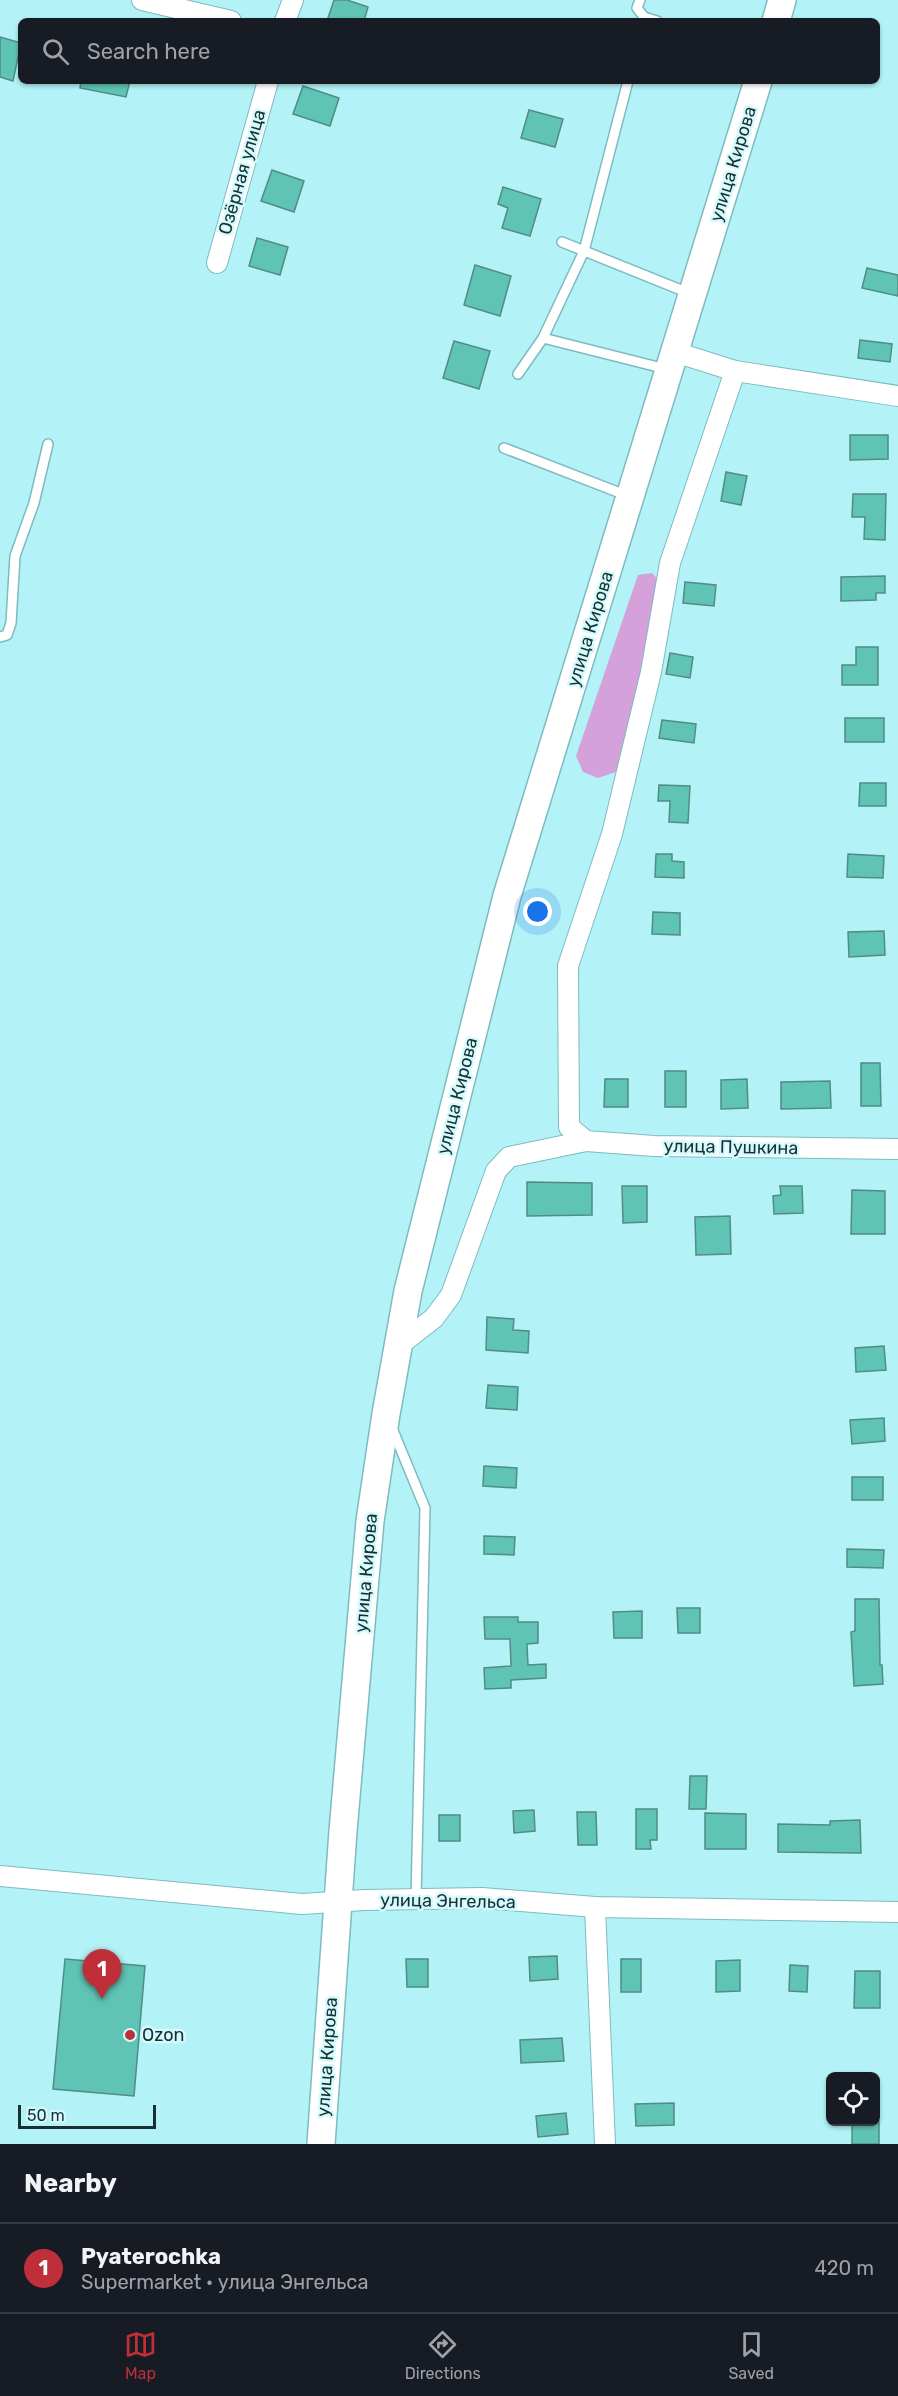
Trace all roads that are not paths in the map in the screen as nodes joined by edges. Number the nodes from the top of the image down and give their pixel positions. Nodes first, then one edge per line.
1 (142, 0) edge
2 (640, 0) edge
3 (782, 0) edge
4 (218, 18) edge
5 (643, 18) edge
6 (777, 18) edge
7 (267, 84) edge
8 (627, 84) edge
9 (757, 84) edge
10 (562, 242) dead end
11 (584, 251) junction
12 (217, 262) dead end
13 (693, 295) junction
14 (543, 338) junction
15 (672, 361) junction
16 (735, 371) junction
17 (518, 374) dead end
18 (898, 396) edge
19 (48, 444) dead end
20 (504, 448) dead end
21 (630, 497) junction
22 (0, 637) edge
23 (586, 1141) junction
24 (898, 1149) edge
25 (398, 1346) junction
26 (386, 1414) junction
27 (0, 1876) edge
28 (416, 1899) junction
29 (338, 1902) junction
30 (596, 1907) junction
31 (898, 1912) edge
32 (321, 2144) edge
33 (606, 2144) edge

1 - 4 street
2 - 5 lane
3 - 6 main road
7 - 12 street, Озёрная улица
8 - 11 lane
9 - 13 main road, улица Кирова
10 - 11 lane
11 - 13 lane
11 - 14 lane
13 - 15 main road, улица Кирова
14 - 15 lane
14 - 17 lane
15 - 16 street
15 - 21 main road, улица Кирова
16 - 18 street
16 - 23 street
19 - 22 lane
20 - 21 lane
21 - 25 main road, улица Кирова
23 - 24 street, улица Пушкина
23 - 25 street, улица Пушкина
25 - 26 main road, улица Кирова
26 - 28 lane
26 - 29 main road, улица Кирова
27 - 29 street, улица Энгельса
28 - 29 street, улица Энгельса
28 - 30 street, улица Энгельса
29 - 32 main road, улица Кирова
30 - 31 street, улица Энгельса
30 - 33 street

